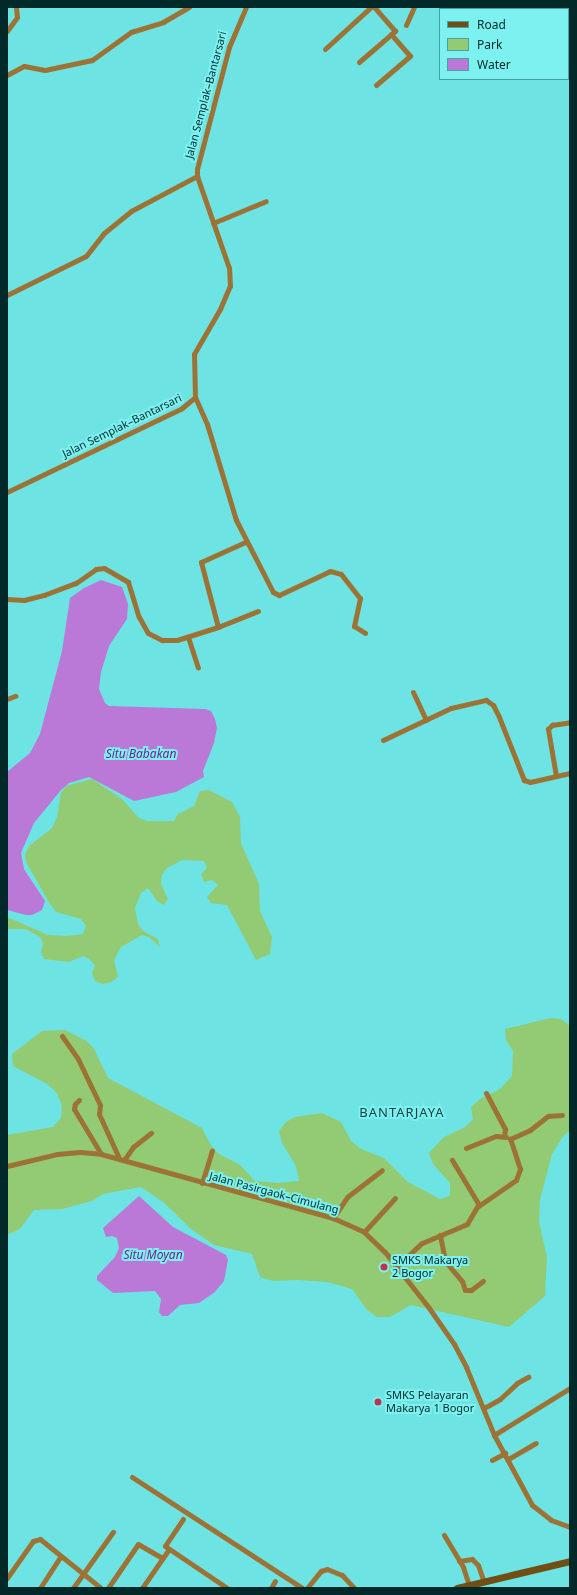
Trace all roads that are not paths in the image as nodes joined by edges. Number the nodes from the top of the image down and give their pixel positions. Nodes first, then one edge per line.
1 (16, 7) edge
2 (189, 7) edge
3 (246, 7) edge
4 (372, 7) edge
5 (414, 7) edge
6 (503, 7) edge
7 (514, 8) edge
8 (406, 25) dead end
9 (7, 31) edge
10 (391, 34) junction
11 (325, 48) dead end
12 (358, 62) dead end
13 (7, 75) edge
14 (376, 85) dead end
15 (197, 176) junction
16 (266, 202) dead end
17 (213, 223) junction
18 (7, 295) edge
19 (195, 397) junction
20 (7, 492) edge
21 (245, 542) junction
22 (7, 599) edge
23 (258, 610) dead end
24 (218, 627) junction
25 (365, 633) dead end
26 (188, 637) junction
27 (198, 667) dead end
28 (413, 692) dead end
29 (15, 696) dead end
30 (7, 699) edge
31 (426, 720) junction
32 (570, 722) edge
33 (383, 740) dead end
34 (568, 773) edge
35 (556, 776) junction
36 (62, 1036) dead end
37 (486, 1093) dead end
38 (79, 1100) dead end
39 (562, 1115) dead end
40 (151, 1133) dead end
41 (504, 1136) junction
42 (510, 1139) junction
43 (466, 1148) dead end
44 (212, 1151) dead end
45 (101, 1154) junction
46 (121, 1159) junction
47 (452, 1160) dead end
48 (7, 1166) edge
49 (382, 1170) dead end
50 (202, 1183) junction
51 (395, 1198) dead end
52 (479, 1205) junction
53 (333, 1218) junction
54 (364, 1232) junction
55 (440, 1235) junction
56 (396, 1267) junction
57 (482, 1281) dead end
58 (528, 1376) dead end
59 (570, 1388) edge
60 (484, 1408) junction
61 (494, 1435) junction
62 (536, 1442) dead end
63 (506, 1456) junction
64 (492, 1460) dead end
65 (132, 1477) dead end
66 (183, 1519) dead end
67 (570, 1527) edge
68 (113, 1532) dead end
69 (444, 1535) dead end
70 (169, 1549) junction
71 (61, 1556) junction
72 (162, 1558) junction
73 (570, 1560) edge
74 (459, 1561) junction
75 (82, 1574) junction
76 (7, 1578) edge
77 (275, 1581) dead end
78 (484, 1582) junction
79 (469, 1585) junction
80 (40, 1588) edge
81 (73, 1588) edge
82 (101, 1588) edge
83 (108, 1588) edge
84 (142, 1588) edge
85 (227, 1588) edge
86 (271, 1588) edge
87 (302, 1588) edge
88 (307, 1588) edge
89 (354, 1588) edge
90 (457, 1588) edge

1 - 9 street
2 - 13 street
3 - 15 street, Jalan Semplak–Bantarsari
4 - 10 street
4 - 11 street
5 - 8 street
6 - 7 street
10 - 12 street
10 - 14 street
15 - 17 street, Jalan Semplak–Bantarsari
15 - 18 street
16 - 17 street
17 - 19 street, Jalan Semplak–Bantarsari
19 - 20 street, Jalan Semplak–Bantarsari
19 - 21 street
21 - 24 street
21 - 25 street
22 - 26 street
23 - 24 street
24 - 26 street
26 - 27 street
28 - 31 street
29 - 30 street
31 - 33 street
31 - 35 street
32 - 35 street
34 - 35 street
36 - 46 street
37 - 41 street
38 - 45 street
39 - 42 street
40 - 46 street
41 - 42 street
41 - 43 street
42 - 52 street
44 - 50 street
45 - 46 street, Jalan Pasirgaok–Cimulang
45 - 48 street, Jalan Pasirgaok–Cimulang
46 - 50 street, Jalan Pasirgaok–Cimulang
47 - 52 street
49 - 53 street
50 - 53 street, Jalan Pasirgaok–Cimulang
51 - 54 street
52 - 55 street
53 - 54 street, Jalan Pasirgaok–Cimulang
54 - 56 street, Jalan Pasirgaok–Cimulang
55 - 56 street
55 - 57 street
56 - 60 street, Jalan Pasirgaok–Cimulang
58 - 60 street
59 - 61 street
60 - 61 street, Jalan Pasirgaok–Cimulang
61 - 63 street, Jalan Pasirgaok–Cimulang
62 - 63 street
63 - 64 street
63 - 67 street, Jalan Pasirgaok–Cimulang
65 - 87 street
66 - 70 street
68 - 75 street
69 - 74 street
70 - 72 street
70 - 85 street
71 - 75 street
71 - 76 street
71 - 80 street
72 - 83 street
72 - 84 street
73 - 78 main road
74 - 78 street
74 - 79 street
75 - 81 street
75 - 82 street
77 - 86 street
78 - 79 main road
79 - 90 main road
88 - 89 street

